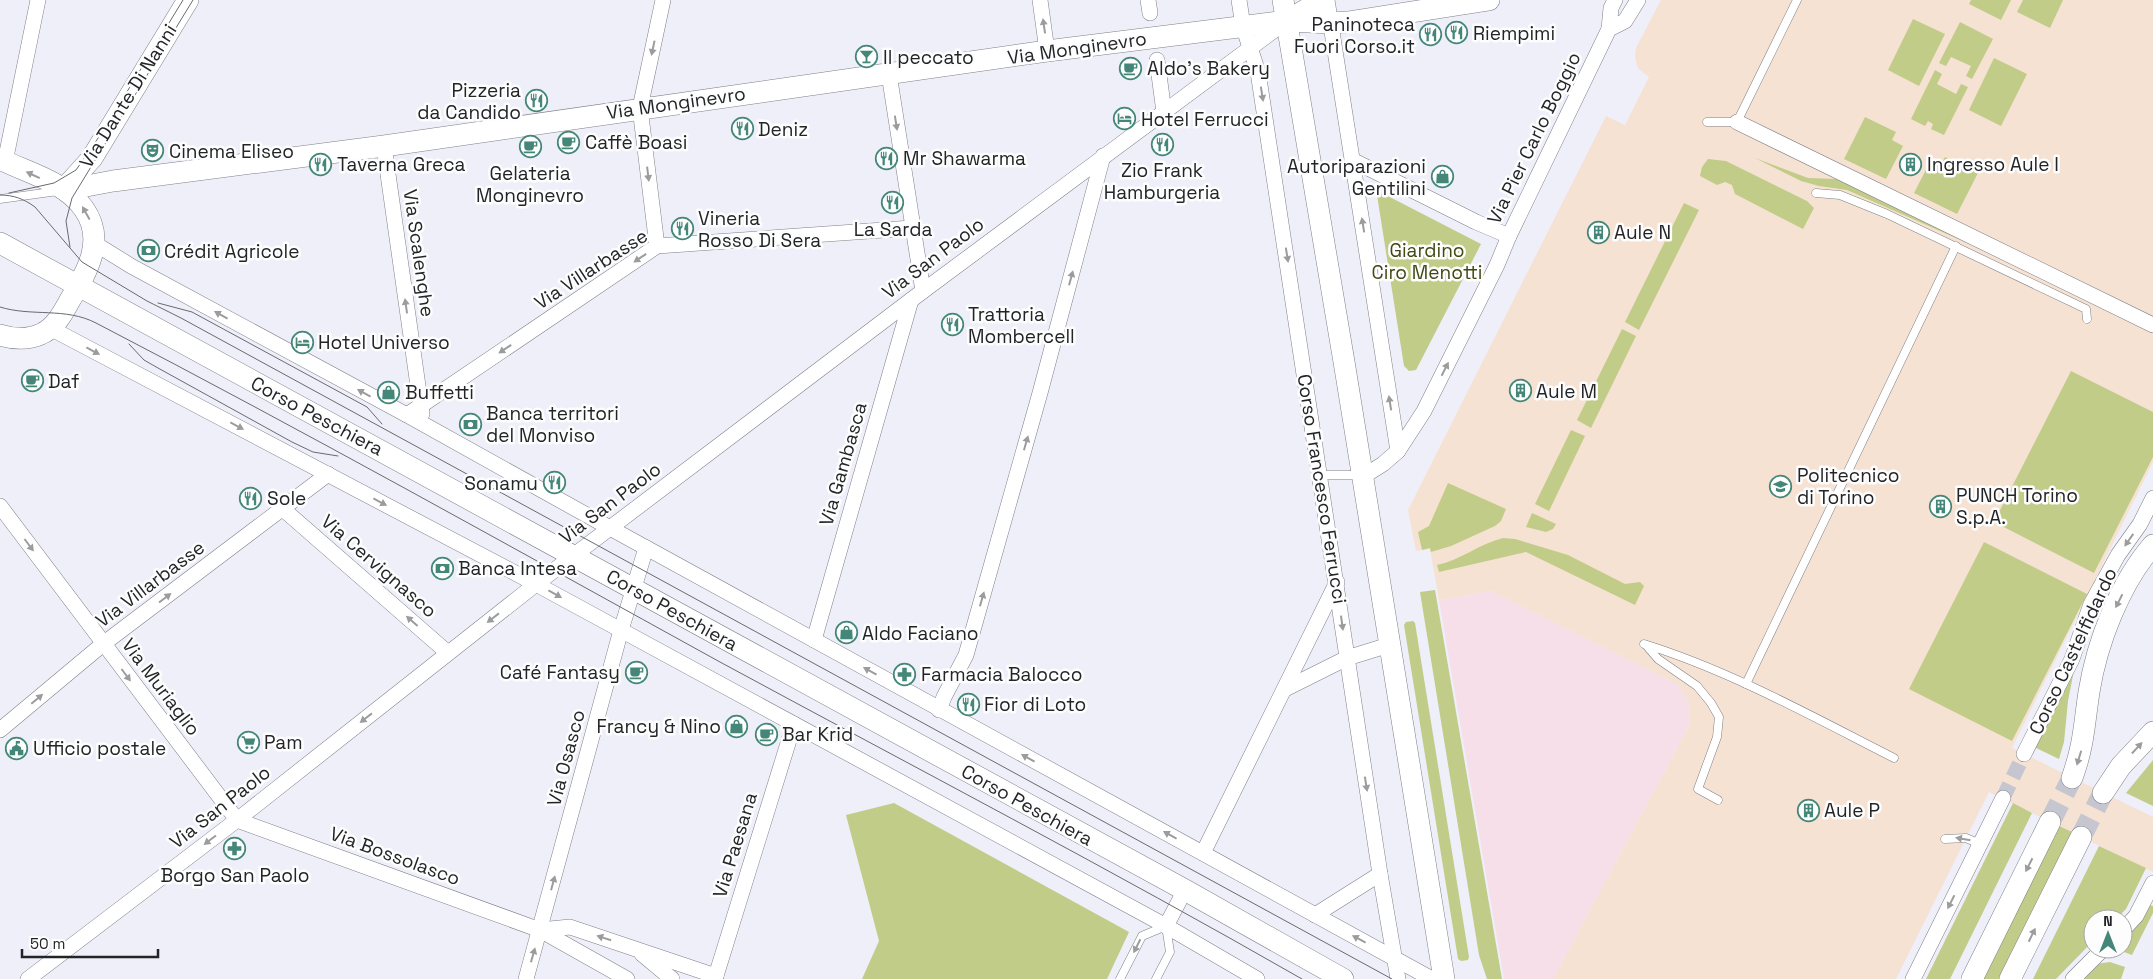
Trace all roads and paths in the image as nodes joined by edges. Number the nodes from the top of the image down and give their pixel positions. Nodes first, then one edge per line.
1 (38, 0) edge
2 (188, 0) edge
3 (663, 0) edge
4 (1040, 0) edge
5 (1239, 0) edge
6 (1283, 0) edge
7 (1322, 0) edge
8 (1327, 0) edge
9 (1489, 0) edge
10 (1616, 0) edge
11 (1638, 0) edge
12 (1797, 0) edge
13 (1287, 21) junction
14 (1331, 23) junction
15 (1243, 26) junction
16 (1609, 29) junction
17 (1250, 47) junction
18 (1047, 51) junction
19 (1157, 60) dead end
20 (889, 74) junction
21 (640, 108) junction
22 (1164, 112) junction
23 (1707, 122) dead end
24 (1737, 122) junction
25 (384, 146) junction
26 (1103, 156) junction
27 (2, 160) edge
28 (1352, 160) junction
29 (64, 190) junction
30 (1816, 193) dead end
31 (0, 199) edge
32 (912, 228) junction
33 (1509, 236) junction
34 (0, 243) edge
35 (94, 243) junction
36 (657, 246) junction
37 (1956, 246) junction
38 (79, 286) junction
39 (917, 295) junction
40 (2087, 319) dead end
41 (2153, 325) edge
42 (50, 328) junction
43 (0, 335) edge
44 (414, 411) junction
45 (1398, 451) junction
46 (328, 474) junction
47 (1320, 475) junction
48 (1364, 476) junction
49 (2153, 498) edge
50 (0, 506) edge
51 (283, 508) junction
52 (610, 528) junction
53 (2153, 544) edge
54 (646, 548) junction
55 (573, 556) junction
56 (1337, 582) junction
57 (536, 584) junction
58 (634, 589) junction
59 (622, 630) junction
60 (814, 640) junction
61 (103, 644) junction
62 (1389, 645) junction
63 (448, 653) junction
64 (1347, 658) junction
65 (1746, 684) junction
66 (1285, 689) junction
67 (939, 710) junction
68 (794, 724) junction
69 (0, 730) edge
70 (2153, 732) edge
71 (2024, 754) tunnel mouth
72 (1894, 758) dead end
73 (2072, 778) tunnel mouth
74 (2103, 793) tunnel mouth
75 (2002, 798) tunnel mouth
76 (1718, 800) dead end
77 (237, 820) junction
78 (2050, 822) tunnel mouth
79 (2081, 837) tunnel mouth
80 (1945, 839) dead end
81 (1980, 844) junction
82 (1203, 853) junction
83 (1380, 874) junction
84 (2153, 883) edge
85 (1184, 890) junction
86 (1315, 915) junction
87 (2133, 919) edge
88 (1166, 926) junction
89 (540, 930) junction
90 (634, 948) junction
91 (1393, 957) junction
92 (2093, 959) edge
93 (38, 977) edge
94 (716, 977) edge
95 (526, 979) edge
96 (627, 979) edge
97 (672, 979) edge
98 (1120, 979) edge
99 (1156, 979) edge
100 (1257, 979) edge
101 (1343, 979) edge
102 (1398, 979) edge
103 (1432, 979) edge
104 (1444, 979) edge
105 (1913, 979) edge
106 (1972, 979) edge
107 (2010, 979) edge
108 (2073, 979) edge

1 - 27 street
2 - 29 main road, Via Dante Di Nanni
3 -> 21 street
18 -> 4 street
5 - 15 street, Corso Francesco Ferrucci
6 - 13 main road
7 - 13 main road
8 - 14 street
9 - 14 main road, Via Monginevro
10 - 16 street
11 - 16 street, Via Pier Carlo Boggio
12 - 24 lane
13 - 14 main road, Via Monginevro
13 - 15 main road, Via Monginevro
13 - 17 street, Via San Paolo
13 - 48 main road
14 - 28 street
15 - 17 street, Corso Francesco Ferrucci
15 - 18 main road, Via Monginevro
16 - 33 street, Via Pier Carlo Boggio
17 - 22 street, Via San Paolo
17 -> 47 street, Corso Francesco Ferrucci
18 - 20 main road, Via Monginevro
19 - 22 street
20 - 21 main road, Via Monginevro
20 -> 32 street, Via Gambasca
21 - 25 main road, Via Monginevro
21 -> 36 street
22 - 26 street, Via San Paolo
23 - 24 lane
24 - 41 street
25 - 29 main road, Via Monginevro
44 -> 25 street, Via Scalenghe
26 - 39 street, Via San Paolo
67 -> 26 street
29 -> 27 main road
28 - 33 street
45 -> 28 street
29 - 31 lane
35 -> 29 main road
30 - 37 lane
32 - 36 street, Via Villarbasse
32 - 39 street, Via Gambasca
45 -> 33 street, Via Pier Carlo Boggio
34 - 38 main road, Corso Peschiera
35 - 38 main road
44 -> 35 street
36 -> 44 street, Via Villarbasse
37 - 40 lane
37 - 65 lane
38 - 42 main road
38 - 55 main road, Corso Peschiera
39 - 52 street, Via San Paolo
39 - 60 street, Via Gambasca
42 - 43 main road
42 -> 46 street, Corso Peschiera
44 - 52 street, Via Scalenghe
45 - 48 street, Via Pier Carlo Boggio
46 - 51 street, Via Villarbasse
46 -> 57 street, Corso Peschiera
47 - 48 lane
47 - 56 street, Corso Francesco Ferrucci
48 - 62 main road
49 -> 71 street, Corso Castelfidardo
50 -> 61 street, Via Muriaglio
61 -> 51 street, Via Villarbasse
63 -> 51 street, Via Cervignasco
52 - 54 street
52 - 55 street, Via San Paolo
53 -> 73 main road, Corso Castelfidardo
54 - 58 street, Via Osasco
54 - 60 street
55 - 57 street, Via San Paolo
55 - 58 main road, Corso Peschiera
56 -> 64 street, Corso Francesco Ferrucci
56 - 66 street
57 -> 59 street, Corso Peschiera
57 -> 63 street, Via San Paolo
58 - 59 street, Via Osasco
58 - 85 main road, Corso Peschiera
59 - 68 street, Corso Peschiera
89 -> 59 street, Via Osasco
67 -> 60 street
69 -> 61 street, Via Villarbasse
61 -> 77 street, Via Muriaglio
62 - 64 street
62 - 104 main road
63 -> 77 street, Via San Paolo
64 - 66 street
64 -> 83 street, Corso Francesco Ferrucci
65 - 72 lane
65 - 76 lane
66 - 82 street
82 -> 67 street
68 - 88 street, Corso Peschiera
68 - 94 street, Via Paesana
74 -> 70 main road
75 - 81 street
77 - 89 street, Via Bossolasco
77 -> 93 street, Via San Paolo
78 -> 106 main road
107 -> 79 main road
81 -> 80 lane
81 -> 105 street
82 - 86 street
83 - 86 street
83 - 91 street, Corso Francesco Ferrucci
84 - 87 street
85 - 88 street
85 - 101 main road, Corso Peschiera
91 -> 86 street
88 -> 98 lane
88 - 99 lane
88 - 100 street, Corso Peschiera
90 -> 89 street, Via Bossolasco
95 -> 89 street, Via Osasco
89 - 96 street, Via Bossolasco
90 - 94 street, Via Bossolasco
90 - 97 street, Via Bossolasco
91 - 102 street, Corso Francesco Ferrucci
91 - 103 street
92 - 108 street

